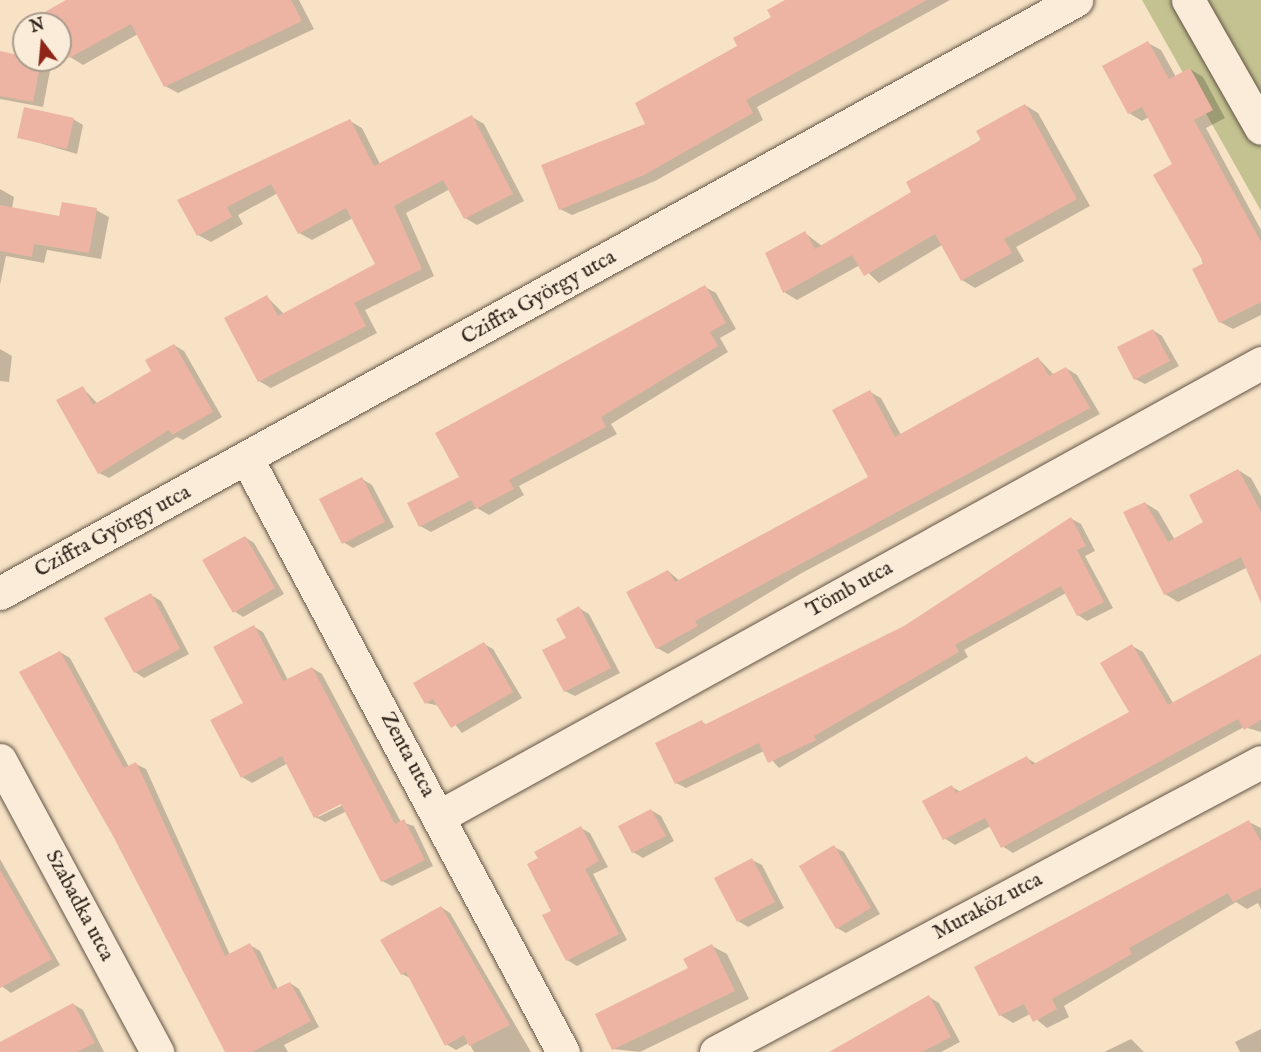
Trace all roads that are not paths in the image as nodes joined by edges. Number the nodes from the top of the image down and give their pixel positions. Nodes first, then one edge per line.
1 (1076, 0) edge
2 (1188, 0) edge
3 (1261, 128) edge
4 (1261, 363) edge
5 (247, 459) junction
6 (0, 593) edge
7 (0, 760) edge
8 (1261, 762) edge
9 (440, 816) junction
10 (157, 1052) edge
11 (563, 1052) edge
12 (716, 1052) edge

1 - 5 street, Cziffra György utca
2 - 3 street
4 - 9 street, Tömb utca
5 - 6 street, Cziffra György utca
5 - 9 street, Zenta utca
7 - 10 street, Szabadka utca
8 - 12 street, Muraköz utca
9 - 11 street, Zenta utca

